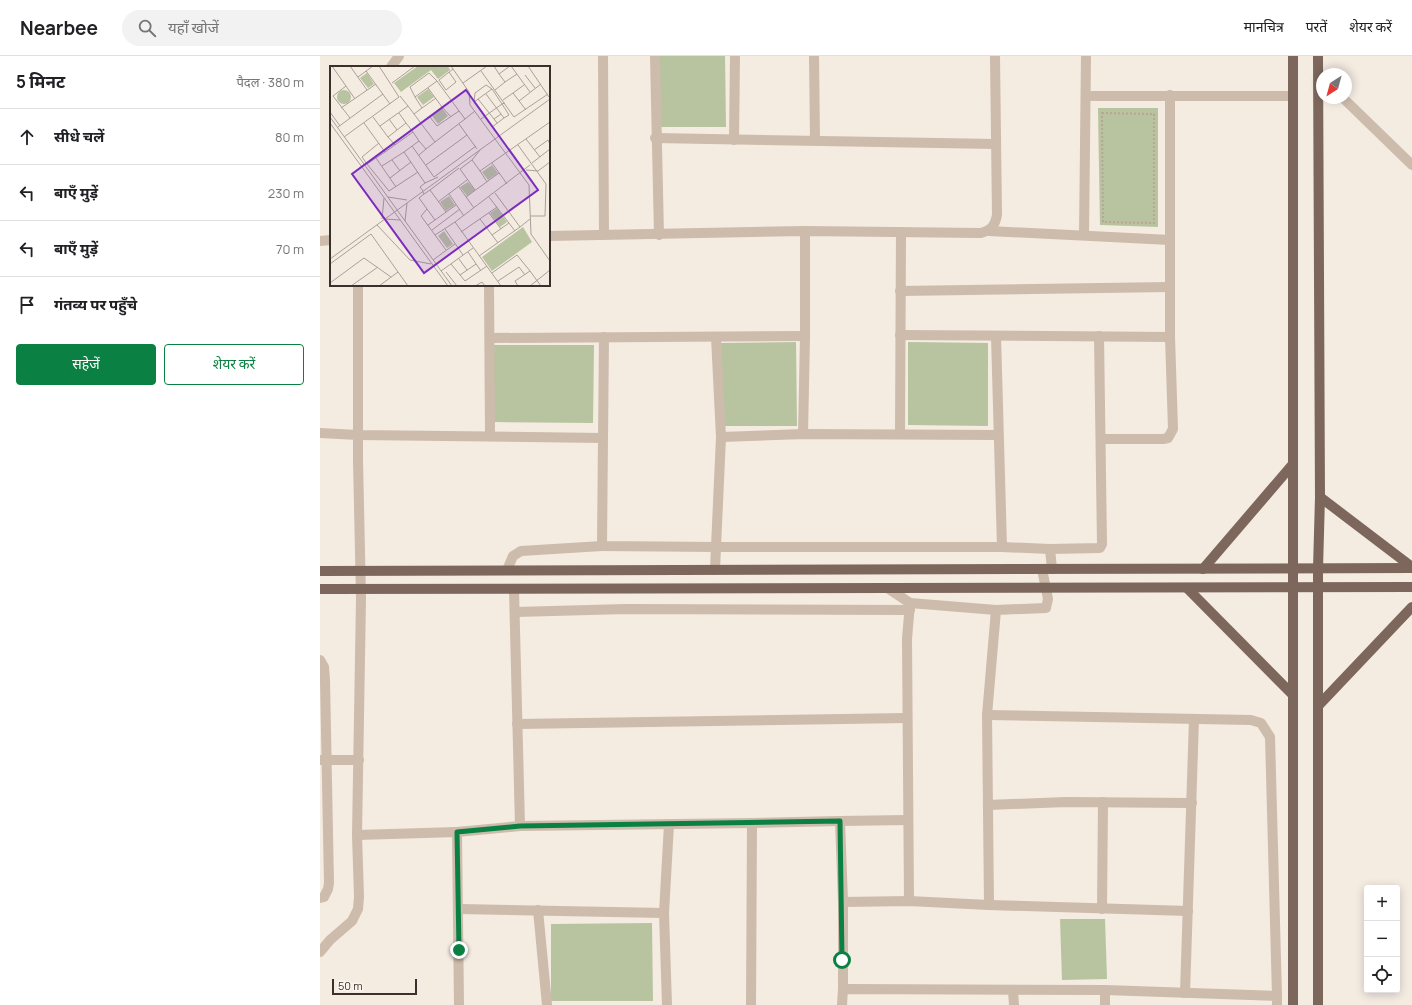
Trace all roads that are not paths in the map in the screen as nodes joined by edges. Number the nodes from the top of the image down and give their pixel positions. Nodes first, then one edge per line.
1 (399, 56) edge
2 (603, 56) edge
3 (655, 56) edge
4 (735, 56) edge
5 (814, 56) edge
6 (995, 56) edge
7 (1086, 56) edge
8 (1293, 56) edge
9 (1318, 56) edge
10 (393, 66) edge
11 (1319, 68) edge
12 (1170, 95) junction
13 (1086, 96) junction
14 (1293, 96) junction
15 (1320, 104) edge
16 (1349, 104) edge
17 (655, 138) junction
18 (734, 140) junction
19 (815, 140) junction
20 (996, 144) junction
21 (1412, 165) edge
22 (805, 231) junction
23 (989, 231) junction
24 (901, 232) junction
25 (604, 235) junction
26 (659, 235) junction
27 (1084, 235) junction
28 (550, 236) edge
29 (330, 240) edge
30 (1170, 240) junction
31 (320, 241) edge
32 (358, 286) edge
33 (489, 286) edge
34 (1170, 288) junction
35 (900, 291) junction
36 (900, 334) junction
37 (805, 336) junction
38 (996, 336) junction
39 (1099, 336) junction
40 (604, 337) junction
41 (716, 337) junction
42 (1170, 337) junction
43 (490, 338) junction
44 (320, 433) edge
45 (803, 434) junction
46 (900, 434) junction
47 (358, 435) junction
48 (490, 435) junction
49 (998, 435) junction
50 (603, 438) junction
51 (721, 438) junction
52 (1101, 439) junction
53 (1293, 464) junction
54 (1320, 497) junction
55 (602, 546) junction
56 (716, 547) junction
57 (1002, 547) junction
58 (1050, 549) junction
59 (1412, 567) edge
60 (1318, 568) junction
61 (1047, 569) junction
62 (1204, 569) junction
63 (1293, 569) junction
64 (507, 570) junction
65 (715, 570) junction
66 (320, 571) edge
67 (360, 571) junction
68 (1187, 588) junction
69 (1293, 588) junction
70 (1318, 588) junction
71 (1412, 588) edge
72 (320, 589) edge
73 (889, 589) junction
74 (1047, 589) junction
75 (361, 590) junction
76 (514, 590) junction
77 (910, 606) junction
78 (1412, 607) edge
79 (996, 610) junction
80 (515, 612) junction
81 (320, 660) edge
82 (1293, 695) junction
83 (1318, 706) junction
84 (987, 715) junction
85 (907, 718) junction
86 (1194, 719) junction
87 (517, 724) junction
88 (359, 760) junction
89 (324, 761) edge
90 (1102, 802) junction
91 (1192, 803) junction
92 (988, 805) junction
93 (908, 820) junction
94 (840, 821) junction
95 (752, 823) junction
96 (669, 824) junction
97 (520, 826) junction
98 (457, 832) junction
99 (357, 835) junction
100 (321, 899) edge
101 (909, 901) junction
102 (843, 902) junction
103 (989, 905) junction
104 (459, 909) junction
105 (1102, 909) junction
106 (538, 910) junction
107 (1188, 911) junction
108 (664, 913) junction
109 (320, 952) edge
110 (842, 989) junction
111 (1105, 990) junction
112 (1013, 991) junction
113 (1185, 992) junction
114 (1277, 1001) edge
115 (459, 1005) edge
116 (546, 1005) edge
117 (667, 1005) edge
118 (751, 1005) edge
119 (842, 1005) edge
120 (1014, 1005) edge
121 (1105, 1005) edge
122 (1293, 1005) edge
123 (1318, 1005) edge

1 - 10 street
2 - 25 street
3 - 17 street
4 - 18 street
5 - 19 street
6 - 20 street
7 - 13 street
8 - 14 main road
9 - 11 main road
12 - 13 street
12 - 14 street
12 - 30 street
13 - 27 street
14 - 53 main road
15 - 54 main road
16 - 21 street
17 - 18 street
17 - 26 street
18 - 19 street
19 - 20 street
20 - 23 street
22 - 24 street
22 - 26 street
22 - 37 street
23 - 24 street
23 - 27 street
24 - 35 street
25 - 26 street
25 - 28 street
27 - 30 street
29 - 31 street
30 - 34 street
32 - 47 street
33 - 43 street
34 - 35 street
34 - 42 street
35 - 36 street
36 - 38 street
36 - 46 street
37 - 41 street
37 - 45 street
38 - 39 street
38 - 49 street
39 - 42 street
39 - 52 street
40 - 41 street
40 - 43 street
40 - 50 street
41 - 51 street
42 - 52 street
43 - 48 street
44 - 47 street
45 - 46 street
45 - 51 street
46 - 49 street
47 - 48 street
47 - 67 street
48 - 50 street
49 - 57 street
50 - 55 street
51 - 56 street
52 - 58 street
53 - 62 main road
53 - 63 main road
54 - 59 main road
54 - 60 main road
55 - 56 street
55 - 64 street
56 - 57 street
56 - 65 street
57 - 58 street
58 - 61 street
59 - 60 main road
60 - 63 main road
60 - 70 main road
61 - 62 main road
61 - 65 main road
61 - 74 street
62 - 63 main road
63 - 69 main road
64 - 65 main road
64 - 67 main road
66 - 67 main road
67 - 75 street
68 - 69 main road
68 - 74 main road
68 - 82 main road
69 - 70 main road
69 - 82 main road
70 - 71 main road
70 - 83 main road
72 - 75 main road
73 - 74 main road
73 - 76 main road
73 - 77 street
74 - 79 street
75 - 76 main road
75 - 88 street
76 - 80 street
77 - 79 street
77 - 80 street
77 - 85 street
78 - 83 main road
79 - 84 street
80 - 87 street
81 - 89 street
82 - 122 main road
83 - 123 main road
84 - 86 street
84 - 92 street
85 - 87 street
85 - 93 street
86 - 91 street
86 - 114 street
87 - 97 street
88 - 89 street
88 - 99 street
89 - 100 street
90 - 91 street
90 - 92 street
90 - 105 street
91 - 107 street
92 - 103 street
93 - 94 street
93 - 101 street
94 - 95 street
94 - 102 street
95 - 96 street
95 - 118 street
96 - 97 street
96 - 108 street
97 - 98 street
98 - 99 street
98 - 104 street
99 - 109 street
101 - 102 street
101 - 103 street
102 - 110 street
103 - 105 street
104 - 106 street
104 - 115 street
105 - 107 street
106 - 108 street
106 - 116 street
107 - 113 street
108 - 117 street
110 - 112 street
110 - 119 street
111 - 112 street
111 - 113 street
111 - 121 street
112 - 120 street
113 - 114 street

